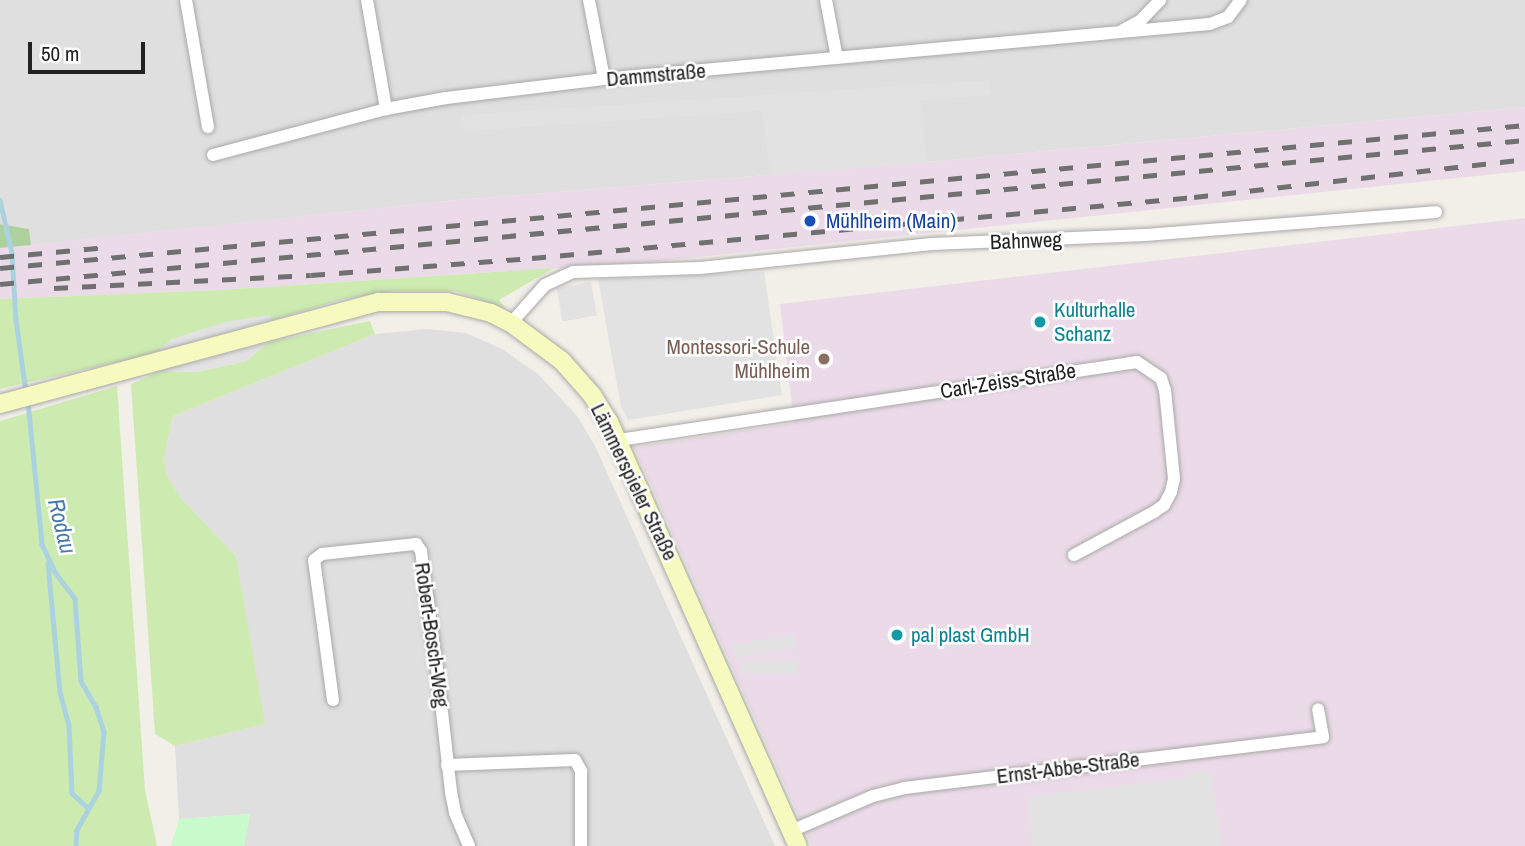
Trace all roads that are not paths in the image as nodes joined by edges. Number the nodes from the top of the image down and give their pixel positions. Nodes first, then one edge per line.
1 (186, 0) edge
2 (367, 0) edge
3 (589, 0) edge
4 (826, 0) edge
5 (1160, 0) edge
6 (1241, 0) edge
7 (1105, 35) junction
8 (837, 58) junction
9 (604, 79) junction
10 (386, 109) junction
11 (208, 127) dead end
12 (213, 155) dead end
13 (1436, 212) dead end
14 (511, 323) junction
15 (0, 404) edge
16 (619, 440) junction
17 (1074, 555) dead end
18 (333, 700) dead end
19 (1318, 709) dead end
20 (447, 765) junction
21 (795, 839) edge
22 (469, 846) edge
23 (581, 846) edge

1 - 11 street
2 - 10 street
3 - 9 street
4 - 8 street
5 - 7 street
6 - 7 street, Dammstraße
7 - 8 street, Dammstraße
8 - 9 street, Dammstraße
9 - 10 street, Dammstraße
10 - 12 street, Dammstraße
13 - 14 street, Bahnweg
14 - 15 main road, Lämmerspieler Straße
14 - 16 main road, Lämmerspieler Straße
16 - 17 street, Carl-Zeiss-Straße
16 - 21 main road, Lämmerspieler Straße
18 - 20 street, Robert-Bosch-Weg
19 - 21 street, Ernst-Abbe-Straße
20 - 22 street, Robert-Bosch-Weg
20 - 23 street

